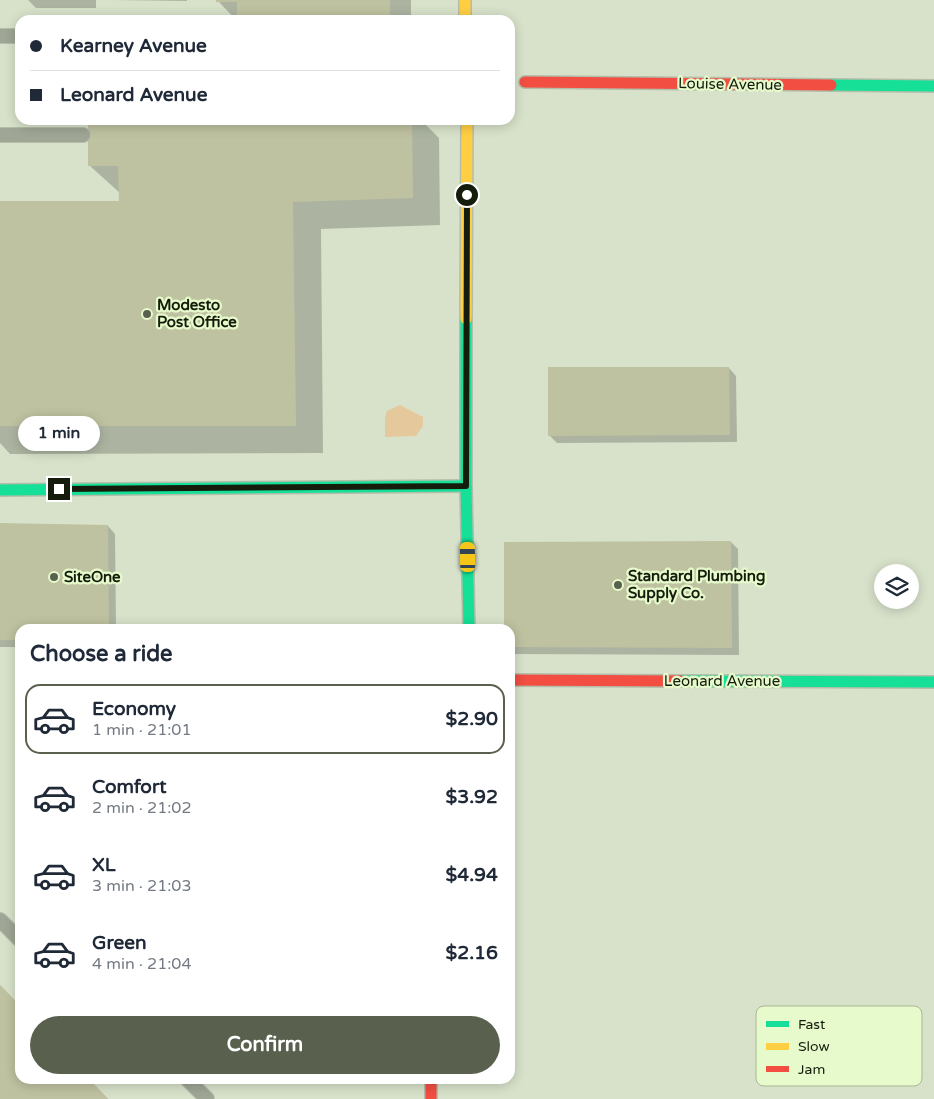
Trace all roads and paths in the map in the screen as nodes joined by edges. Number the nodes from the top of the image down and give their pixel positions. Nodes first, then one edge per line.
1 (465, 0) edge
2 (465, 15) edge
3 (0, 36) edge
4 (15, 36) edge
5 (525, 82) dead end
6 (934, 86) edge
7 (467, 125) edge
8 (0, 135) edge
9 (83, 135) dead end
10 (466, 486) junction
11 (0, 490) edge
12 (469, 624) edge
13 (515, 680) edge
14 (934, 682) edge
15 (0, 920) edge
16 (15, 935) edge
17 (192, 1084) edge
18 (431, 1084) edge
19 (207, 1099) edge
20 (431, 1099) edge

1 - 2 street
3 - 4 lane
5 - 6 street, Louise Avenue
7 - 10 street
8 - 9 lane
10 - 11 street
10 - 12 street
13 - 14 street, Leonard Avenue
15 - 16 lane
17 - 19 lane
18 - 20 street

